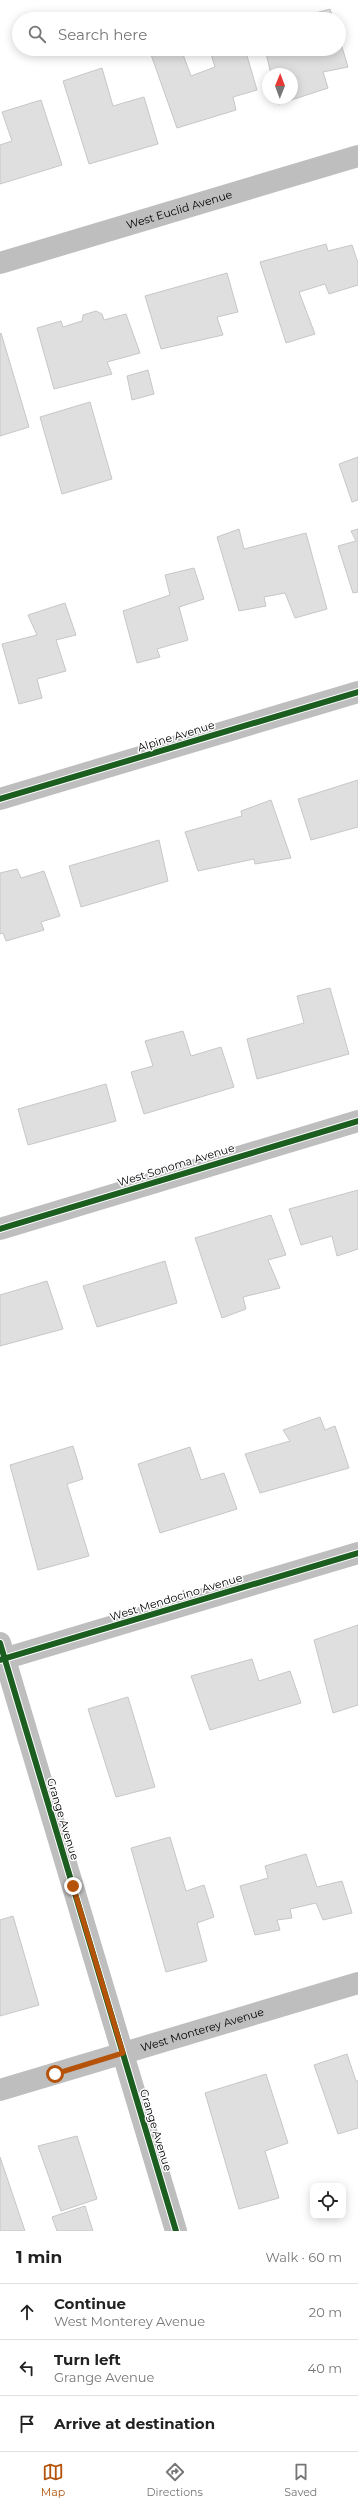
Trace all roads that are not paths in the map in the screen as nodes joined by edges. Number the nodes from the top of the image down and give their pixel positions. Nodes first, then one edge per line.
1 (358, 156) edge
2 (0, 263) edge
3 (358, 692) edge
4 (0, 799) edge
5 (358, 1121) edge
6 (0, 1229) edge
7 (358, 1553) edge
8 (2, 1654) edge
9 (358, 1983) edge
10 (123, 2053) junction
11 (0, 2090) edge
12 (176, 2231) edge

1 - 2 street, West Euclid Avenue
3 - 4 street, Alpine Avenue
5 - 6 street, West Sonoma Avenue
7 - 8 street, West Mendocino Avenue
8 - 10 street, Grange Avenue
9 - 10 street, West Monterey Avenue
10 - 11 street, West Monterey Avenue
10 - 12 street, Grange Avenue

